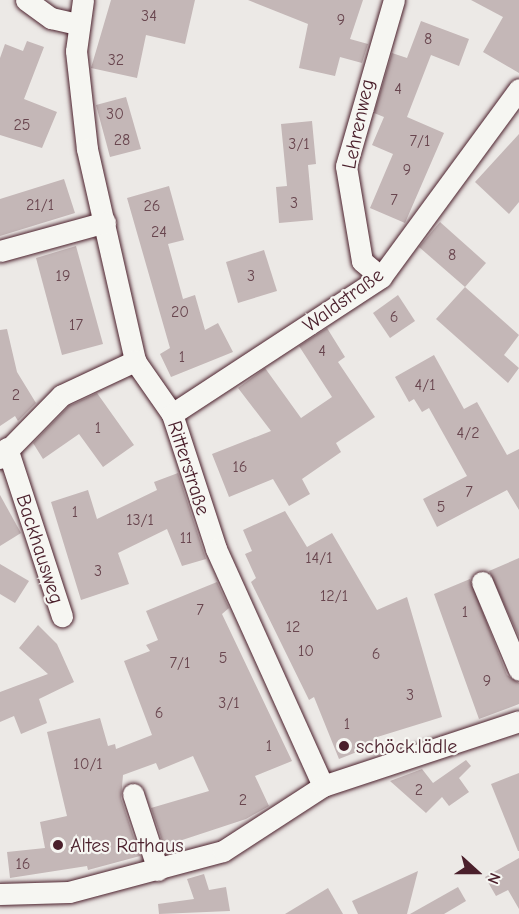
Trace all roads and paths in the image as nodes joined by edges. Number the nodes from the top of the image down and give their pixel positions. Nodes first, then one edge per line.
1 (26, 0) edge
2 (83, 0) edge
3 (394, 0) edge
4 (77, 24) junction
5 (519, 89) edge
6 (105, 222) junction
7 (0, 251) edge
8 (381, 277) junction
9 (135, 361) junction
10 (172, 414) junction
11 (3, 453) edge
12 (482, 582) dead end
13 (62, 616) dead end
14 (519, 670) edge
15 (519, 721) edge
16 (323, 786) junction
17 (133, 794) dead end
18 (158, 870) junction
19 (0, 893) edge
20 (28, 904) edge

1 - 4 street
2 - 4 street, Ritterstraße
3 - 8 street, Lehrenweg
4 - 6 street, Ritterstraße
5 - 8 street, Waldstraße
6 - 7 street
6 - 9 street, Ritterstraße
8 - 10 street, Waldstraße
9 - 10 street, Ritterstraße
9 - 11 street
10 - 16 street, Ritterstraße
11 - 13 street, Backhausweg
12 - 14 street
15 - 16 street
16 - 18 street
17 - 18 street
18 - 20 street
19 - 20 street

